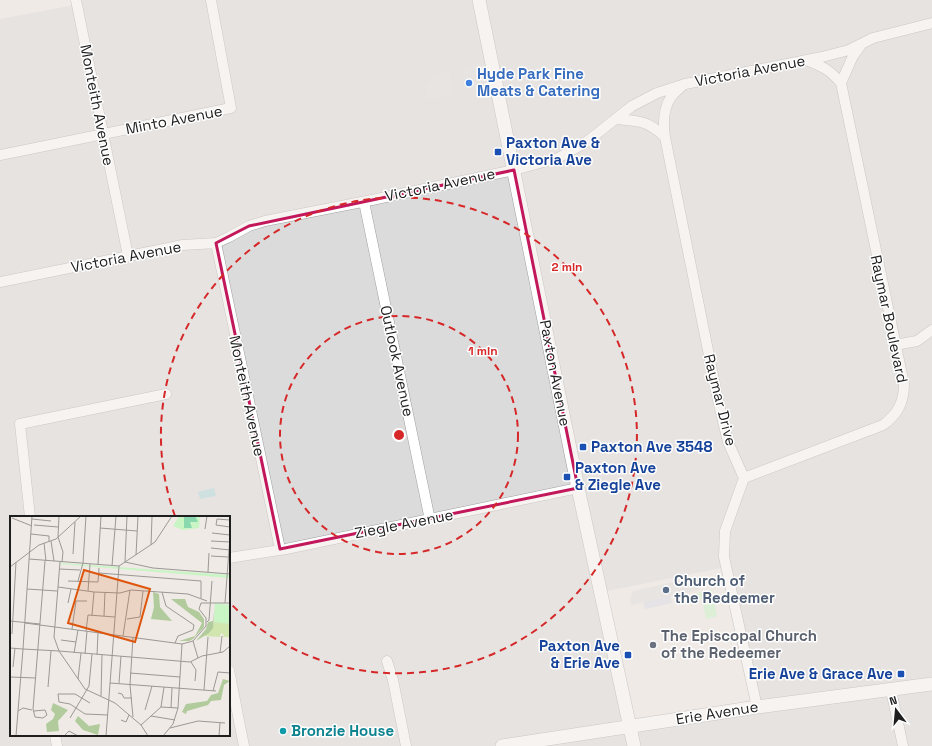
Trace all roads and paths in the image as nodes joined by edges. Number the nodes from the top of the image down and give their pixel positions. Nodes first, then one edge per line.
1 (76, 0) edge
2 (211, 0) edge
3 (479, 0) edge
4 (932, 22) edge
5 (861, 44) junction
6 (805, 60) junction
7 (684, 84) junction
8 (841, 84) junction
9 (615, 119) junction
10 (103, 134) junction
11 (665, 137) junction
12 (0, 155) edge
13 (514, 170) junction
14 (364, 202) junction
15 (216, 243) junction
16 (128, 256) junction
17 (0, 282) edge
18 (932, 330) edge
19 (895, 345) junction
20 (166, 394) dead end
21 (744, 478) junction
22 (578, 488) junction
23 (30, 516) edge
24 (430, 520) junction
25 (280, 549) junction
26 (230, 558) edge
27 (387, 661) dead end
28 (230, 675) edge
29 (932, 684) edge
30 (891, 690) junction
31 (757, 707) junction
32 (630, 726) junction
33 (55, 736) edge
34 (57, 746) edge
35 (244, 746) edge
36 (406, 746) edge
37 (502, 746) edge
38 (634, 746) edge
39 (903, 746) edge

1 - 10 street, Monteith Avenue
2 - 10 street, Minto Avenue
3 - 13 street, Paxton Avenue
4 - 5 street, Victoria Avenue
5 - 6 street, Victoria Avenue
5 - 8 street
6 - 7 street, Victoria Avenue
6 - 8 street
7 - 9 street, Victoria Avenue
7 - 11 street, Raymar Drive
8 - 19 street, Raymar Boulevard
9 - 11 street
9 - 13 street, Victoria Avenue
10 - 12 street, Minto Avenue
10 - 16 street, Monteith Avenue
11 - 21 street, Raymar Drive
13 - 14 street, Victoria Avenue
13 - 22 street, Paxton Avenue
14 - 15 street, Victoria Avenue
14 - 24 street, Outlook Avenue
15 - 16 street, Victoria Avenue
15 - 25 street, Monteith Avenue
16 - 17 street, Victoria Avenue
18 - 19 street
19 - 21 street, Raymar Boulevard
20 - 23 street
21 - 31 street
22 - 24 street, Ziegle Avenue
22 - 32 street, Paxton Avenue
24 - 25 street, Ziegle Avenue
25 - 26 street, Ziegle Avenue
27 - 36 street
28 - 35 street
29 - 30 street, Erie Avenue
30 - 31 street, Erie Avenue
30 - 39 street
31 - 32 street, Erie Avenue
32 - 37 street, Erie Avenue
32 - 38 street, Paxton Avenue
33 - 34 street

